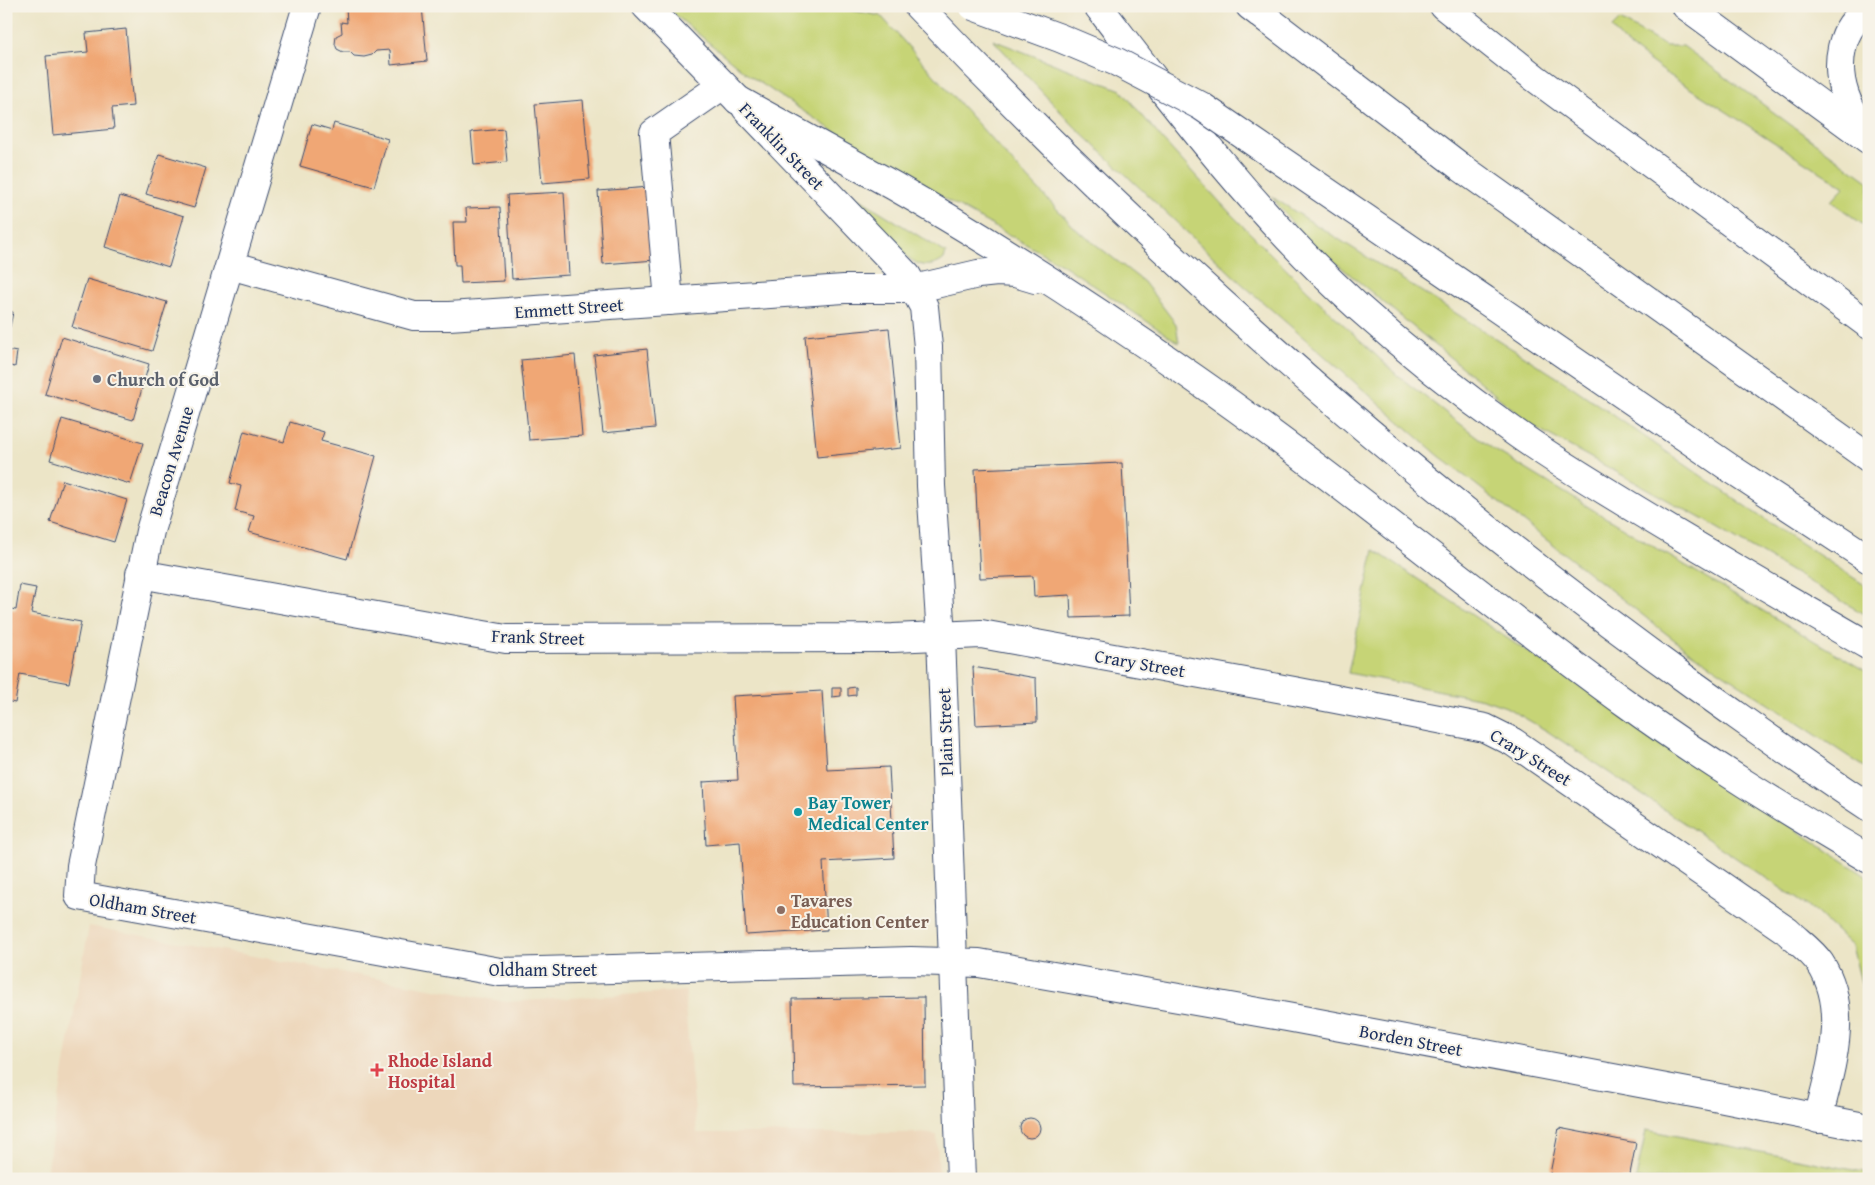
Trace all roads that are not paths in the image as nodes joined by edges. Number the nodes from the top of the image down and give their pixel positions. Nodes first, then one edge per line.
1 (307, 6) edge
2 (646, 6) edge
3 (918, 6) edge
4 (973, 6) edge
5 (1098, 6) edge
6 (1250, 6) edge
7 (1444, 6) edge
8 (1686, 6) edge
9 (1869, 10) edge
10 (730, 93) junction
11 (1869, 139) edge
12 (230, 265) junction
13 (1056, 286) junction
14 (914, 289) junction
15 (669, 301) junction
16 (1862, 319) edge
17 (1869, 458) edge
18 (1869, 559) edge
19 (140, 574) junction
20 (941, 636) junction
21 (1869, 646) edge
22 (1869, 807) edge
23 (1869, 859) edge
24 (79, 896) joint
25 (952, 963) junction
26 (1818, 1119) junction
27 (1869, 1128) edge
28 (961, 1179) edge

1 - 12 main road, Beacon Avenue
2 - 10 main road, Franklin Street
3 - 22 main road
4 - 18 main road, bridge
5 - 21 main road
6 - 17 main road
7 - 16 main road
8 - 11 main road
9 - 11 main road
10 - 13 main road
10 - 14 main road, Franklin Street
10 - 15 main road
12 - 15 main road, Emmett Street
12 - 19 main road, Beacon Avenue
13 - 14 main road, Emmett Street
13 - 23 main road
14 - 15 main road, Emmett Street
14 - 20 main road, Plain Street
19 - 20 main road, Frank Street
19 - 24 main road, Beacon Avenue
20 - 25 main road, Plain Street
20 - 26 main road, Crary Street
24 - 25 main road, Oldham Street
25 - 26 main road, Borden Street
25 - 28 main road, Plain Street
26 - 27 main road, Borden Street

